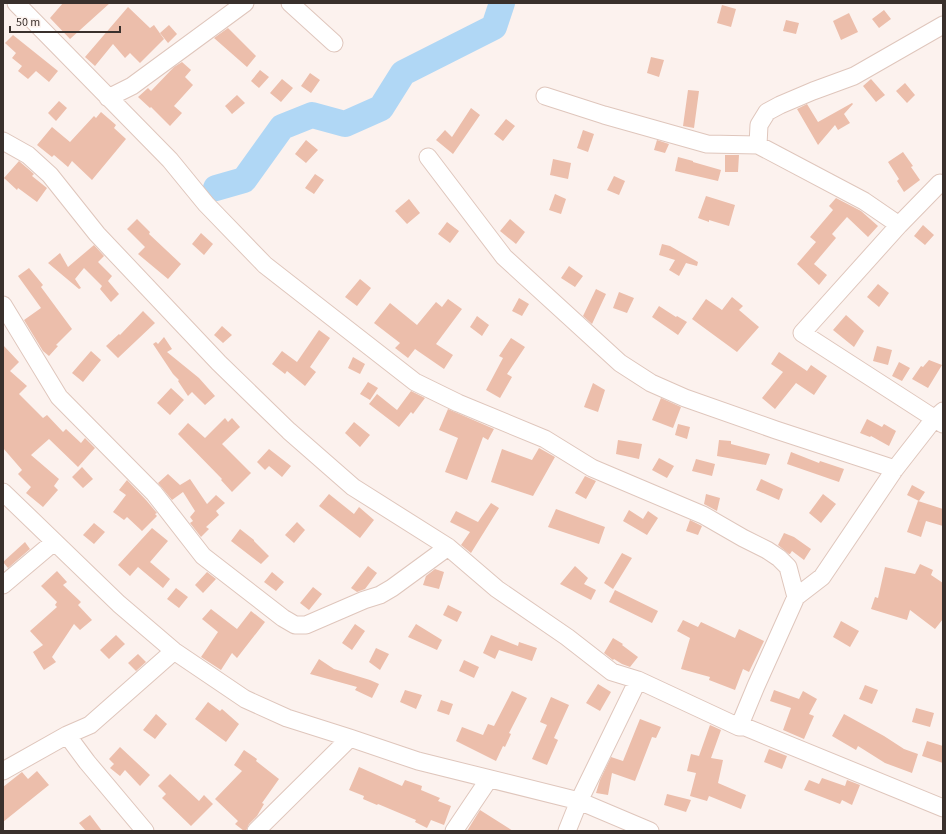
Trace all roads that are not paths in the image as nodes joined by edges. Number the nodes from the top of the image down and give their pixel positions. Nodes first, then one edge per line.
1 (16, 3) edge
2 (245, 3) edge
3 (290, 3) edge
4 (943, 25) edge
5 (334, 43) dead end
6 (545, 96) dead end
7 (108, 98) junction
8 (3, 141) edge
9 (758, 145) junction
10 (428, 157) dead end
11 (940, 183) dead end
12 (899, 225) junction
13 (3, 305) edge
14 (940, 418) edge
15 (895, 469) junction
16 (3, 492) edge
17 (54, 542) junction
18 (448, 547) junction
19 (3, 585) edge
20 (796, 597) junction
21 (174, 651) junction
22 (638, 680) junction
23 (739, 727) junction
24 (67, 735) junction
25 (350, 738) junction
26 (3, 771) edge
27 (489, 779) junction
28 (579, 801) junction
29 (943, 808) edge
30 (145, 831) edge
31 (256, 831) edge
32 (454, 831) edge
33 (567, 831) edge
34 (650, 831) edge

1 - 7 street
2 - 7 street
3 - 5 street
4 - 9 street
6 - 9 street
7 - 20 street
8 - 18 street
9 - 12 street
10 - 15 street
11 - 12 street
12 - 14 street
13 - 18 street
14 - 15 street
15 - 20 street
16 - 17 street
17 - 19 street
17 - 21 street
18 - 22 street
20 - 23 street
21 - 24 street
21 - 25 street
22 - 23 street
22 - 28 street
23 - 29 street
24 - 26 street
24 - 30 street
25 - 27 street
25 - 31 street
27 - 28 street
27 - 32 street
28 - 33 street
28 - 34 street

